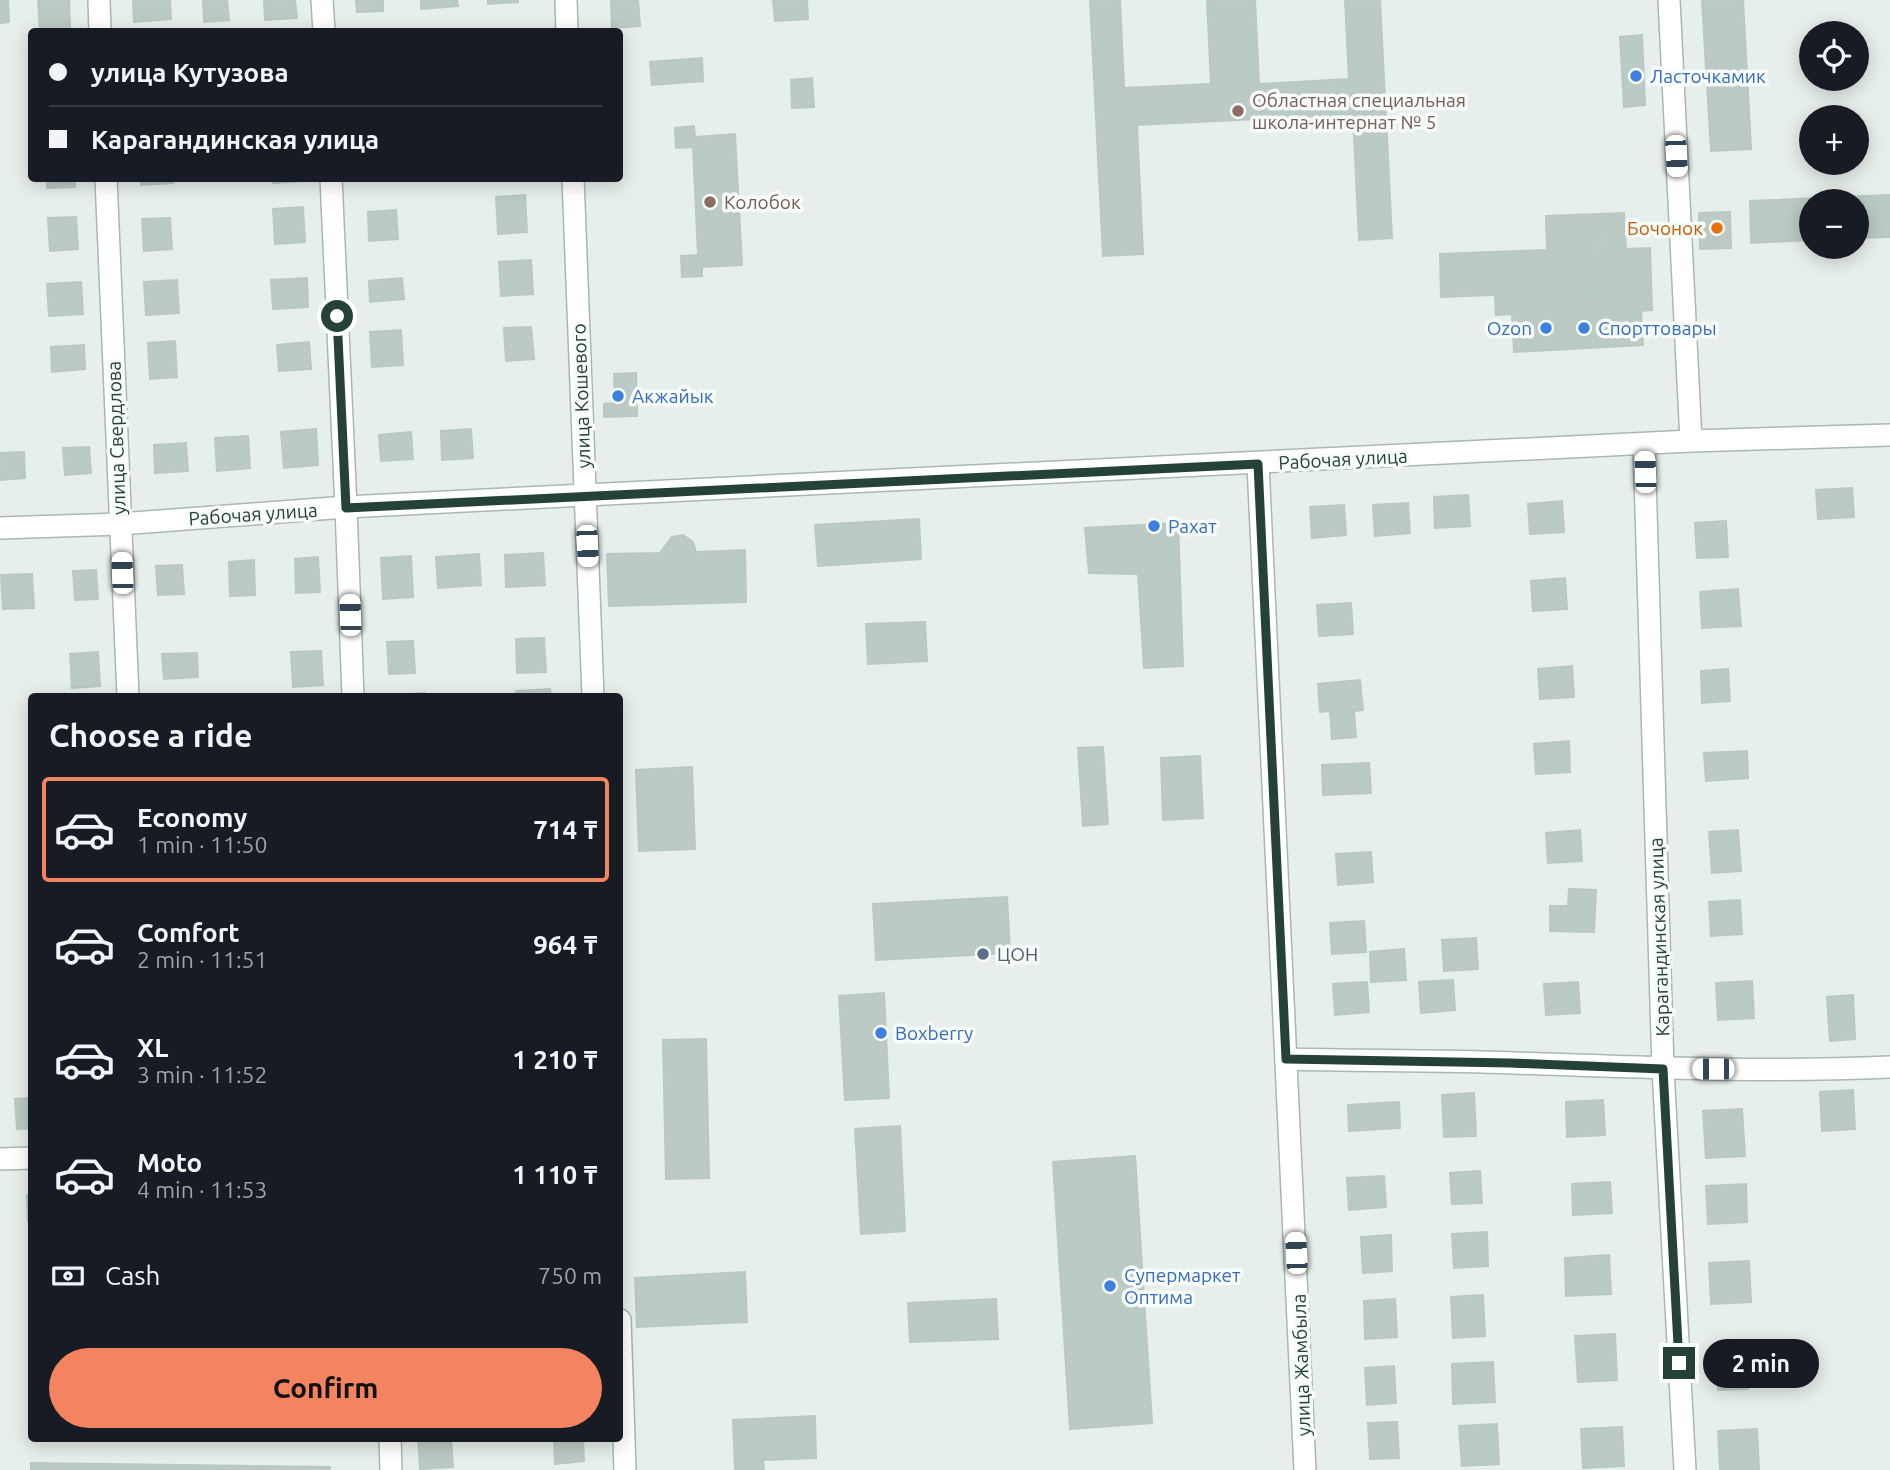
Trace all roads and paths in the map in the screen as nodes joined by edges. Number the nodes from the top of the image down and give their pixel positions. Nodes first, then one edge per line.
1 (99, 0) edge
2 (322, 0) edge
3 (566, 0) edge
4 (1669, 0) edge
5 (100, 28) edge
6 (324, 28) edge
7 (567, 28) edge
8 (106, 182) edge
9 (331, 182) edge
10 (573, 182) edge
11 (1890, 435) edge
12 (1691, 441) junction
13 (1644, 445) junction
14 (1258, 464) junction
15 (585, 495) junction
16 (346, 508) junction
17 (120, 524) junction
18 (0, 528) edge
19 (128, 693) edge
20 (353, 693) edge
21 (593, 693) edge
22 (1286, 1059) junction
23 (1890, 1067) edge
24 (1663, 1069) junction
25 (28, 1158) edge
26 (0, 1159) edge
27 (623, 1410) edge
28 (390, 1442) edge
29 (391, 1470) edge
30 (625, 1470) edge
31 (1305, 1470) edge
32 (1685, 1470) edge

1 - 5 street
2 - 6 street
3 - 7 street
4 - 12 street
8 - 17 street, улица Свердлова
9 - 16 street
10 - 15 street, улица Кошевого
11 - 12 street, Рабочая улица
12 - 13 street, Рабочая улица
13 - 14 street, Рабочая улица
13 - 24 street, Карагандинская улица
14 - 15 street, Рабочая улица
14 - 22 street, улица Жамбыла
15 - 16 street, Рабочая улица
15 - 21 street, улица Кошевого
16 - 17 street, Рабочая улица
16 - 20 street
17 - 18 street, Рабочая улица
17 - 19 street, улица Свердлова
22 - 24 street
22 - 31 street, улица Жамбыла
23 - 24 street
24 - 32 street, Карагандинская улица
25 - 26 street
27 - 30 street
28 - 29 street

